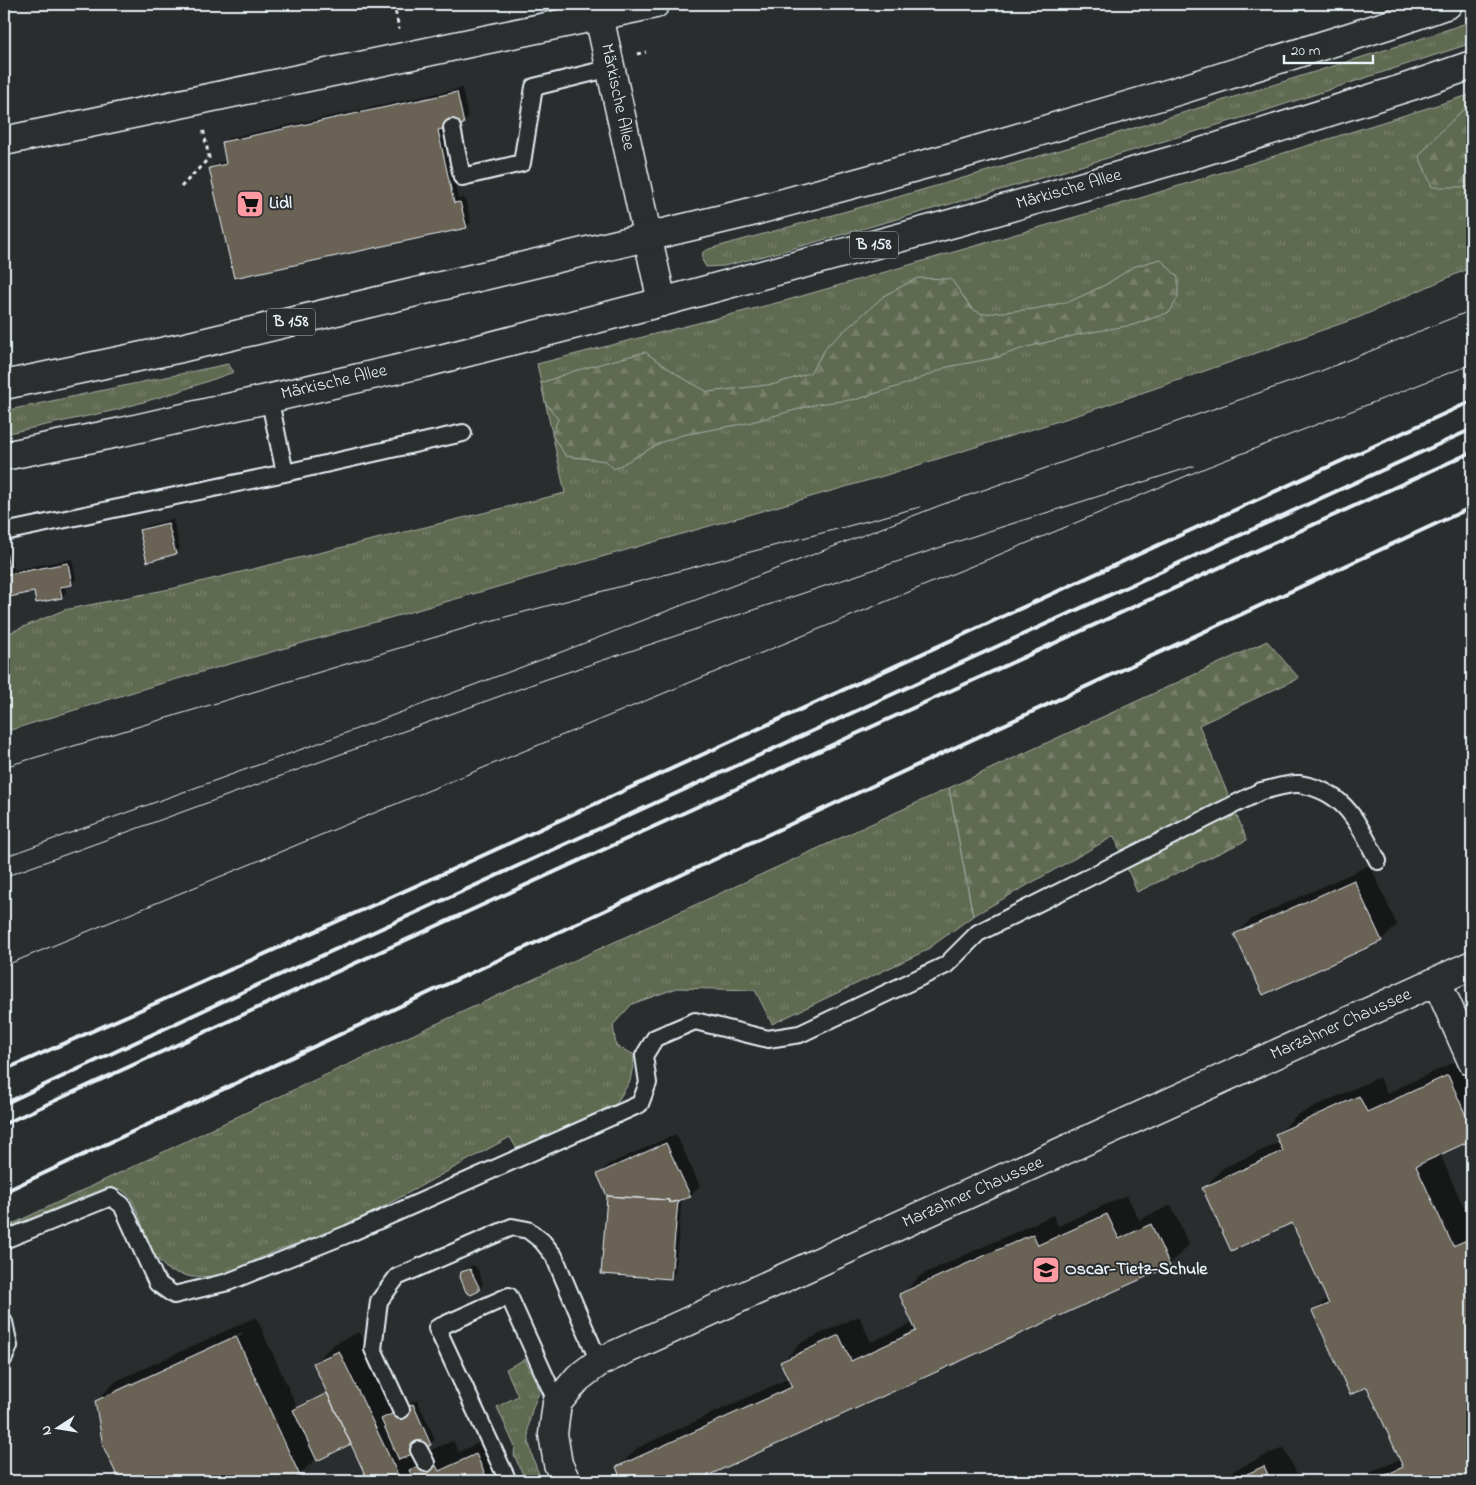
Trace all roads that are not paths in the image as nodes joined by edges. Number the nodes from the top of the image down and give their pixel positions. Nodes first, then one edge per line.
1 (655, 4) edge
2 (1448, 4) edge
3 (599, 16) junction
4 (1472, 65) edge
5 (611, 68) junction
6 (452, 128) dead end
7 (4, 141) edge
8 (648, 237) junction
9 (662, 302) junction
10 (4, 386) edge
11 (269, 398) junction
12 (463, 433) dead end
13 (4, 456) edge
14 (285, 473) junction
15 (4, 532) edge
16 (1378, 861) dead end
17 (1472, 965) edge
18 (1436, 982) junction
19 (1472, 1061) edge
20 (4, 1240) edge
21 (4, 1322) edge
22 (4, 1358) edge
23 (600, 1362) junction
24 (557, 1403) junction
25 (401, 1410) dead end
26 (508, 1481) edge
27 (566, 1481) edge

1 - 3 main road
2 - 8 main road, B 158
3 - 5 main road, Märkische Allee
3 - 7 main road
4 - 9 main road, Märkische Allee / B 158
5 - 6 lane
5 - 8 main road, Märkische Allee
8 - 9 main road, Märkische Allee
8 - 10 main road, B 158
9 - 11 main road, Märkische Allee / B 158
11 - 13 main road, Märkische Allee / B 158
11 - 14 lane
12 - 14 lane
14 - 15 lane
16 - 20 lane
17 - 18 main road, Marzahner Chaussee
18 - 19 main road
18 - 23 main road, Marzahner Chaussee
21 - 22 lane
23 - 24 main road, Marzahner Chaussee
23 - 25 lane
24 - 26 lane
24 - 27 main road

